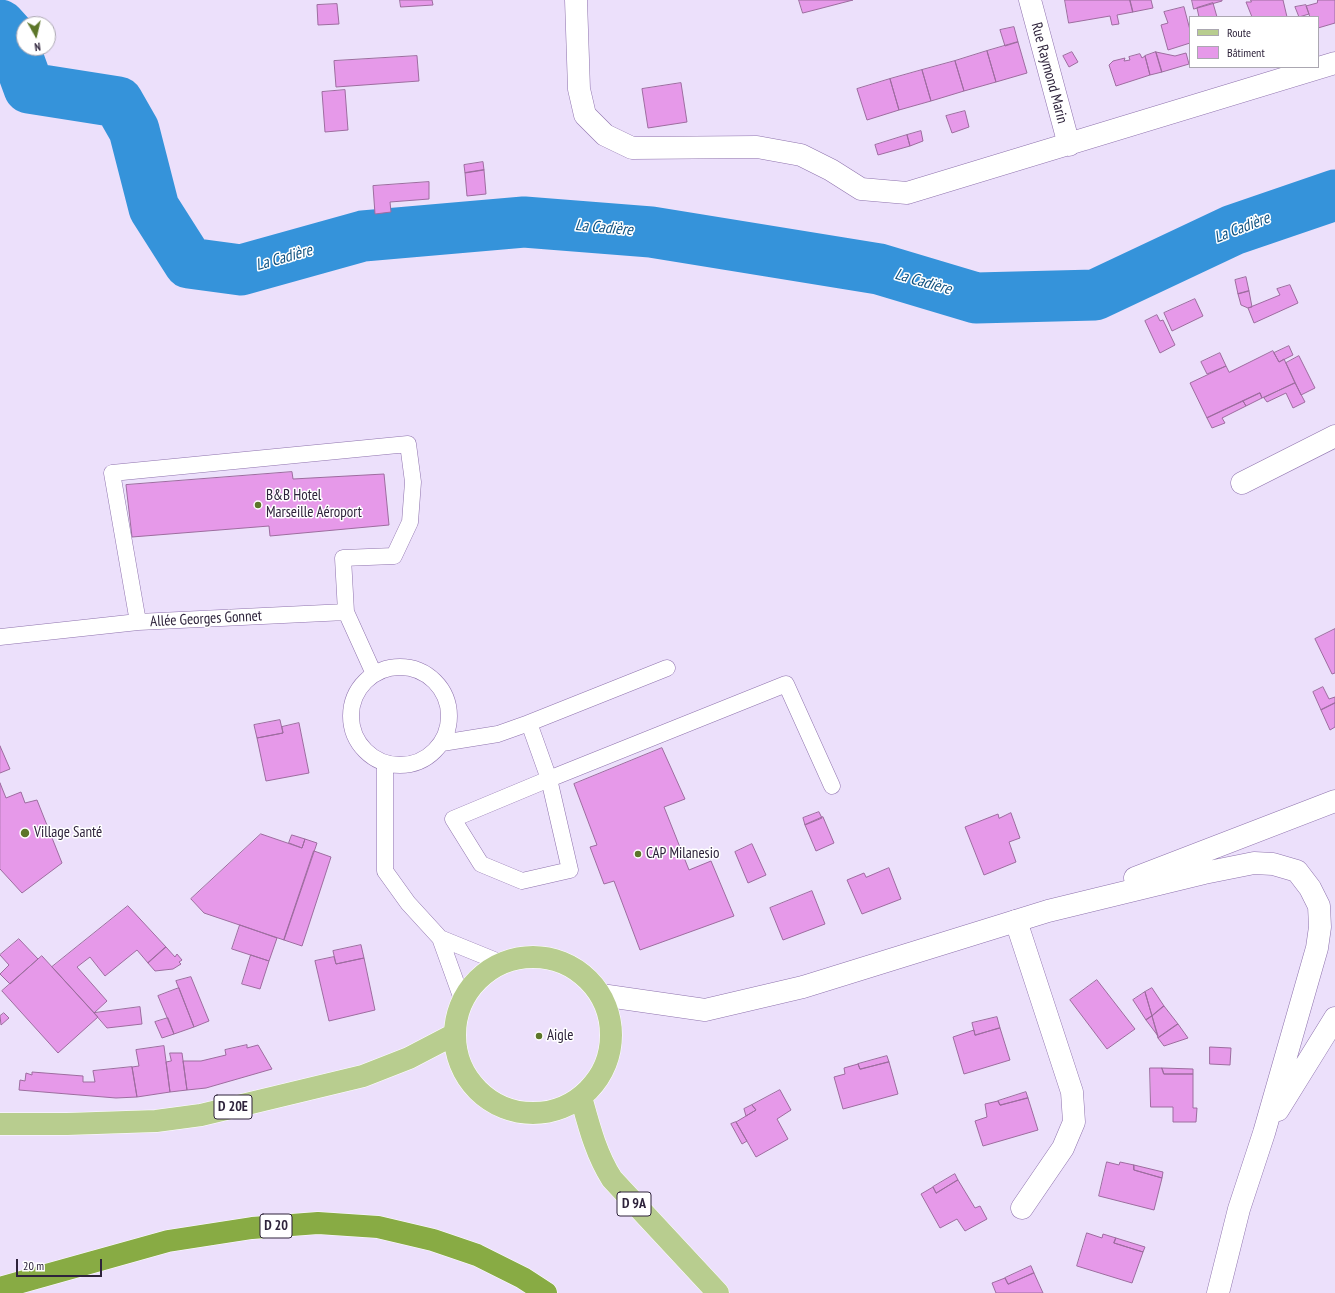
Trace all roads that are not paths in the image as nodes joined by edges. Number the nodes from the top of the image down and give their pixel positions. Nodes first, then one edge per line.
1 (576, 0) edge
2 (1030, 0) edge
3 (1335, 63) edge
4 (1319, 68) edge
5 (1319, 68) edge
6 (1069, 145) junction
7 (1335, 436) edge
8 (1242, 483) dead end
9 (346, 612) junction
10 (138, 622) junction
11 (0, 637) edge
12 (667, 668) dead end
13 (374, 674) junction
14 (530, 723) junction
15 (442, 743) junction
16 (385, 763) junction
17 (548, 779) junction
18 (832, 786) dead end
19 (1335, 801) edge
20 (1048, 911) junction
21 (1016, 921) junction
22 (440, 938) junction
23 (504, 964) junction
24 (601, 995) junction
25 (463, 1002) junction
26 (1335, 1018) edge
27 (455, 1034) junction
28 (581, 1097) junction
29 (0, 1124) edge
30 (1264, 1133) junction
31 (1022, 1208) dead end
32 (0, 1288) edge
33 (546, 1293) edge
34 (718, 1293) edge
35 (1218, 1293) edge

1 - 6 main road
2 - 6 main road, Rue Raymond Marin
3 - 5 main road
4 - 6 main road
7 - 8 main road
9 - 10 lane, Allée Georges Gonnet
9 - 10 lane
9 - 13 lane
10 - 11 lane, Allée Georges Gonnet
12 - 14 lane
13 - 15 lane
13 - 16 lane
14 - 15 lane
14 - 17 lane
15 - 16 lane
16 - 22 lane
17 - 17 lane
17 - 18 lane
19 - 20 main road
20 - 21 main road
20 - 30 main road
21 - 24 main road
21 - 31 main road
22 - 23 lane
22 - 25 lane
23 - 24 main road
23 - 25 main road
24 - 28 main road
25 - 27 main road
26 - 30 main road
27 - 28 main road
27 - 29 main road, D 20E
28 - 34 main road, D 9A
30 - 35 main road
32 - 33 highway, D 20

